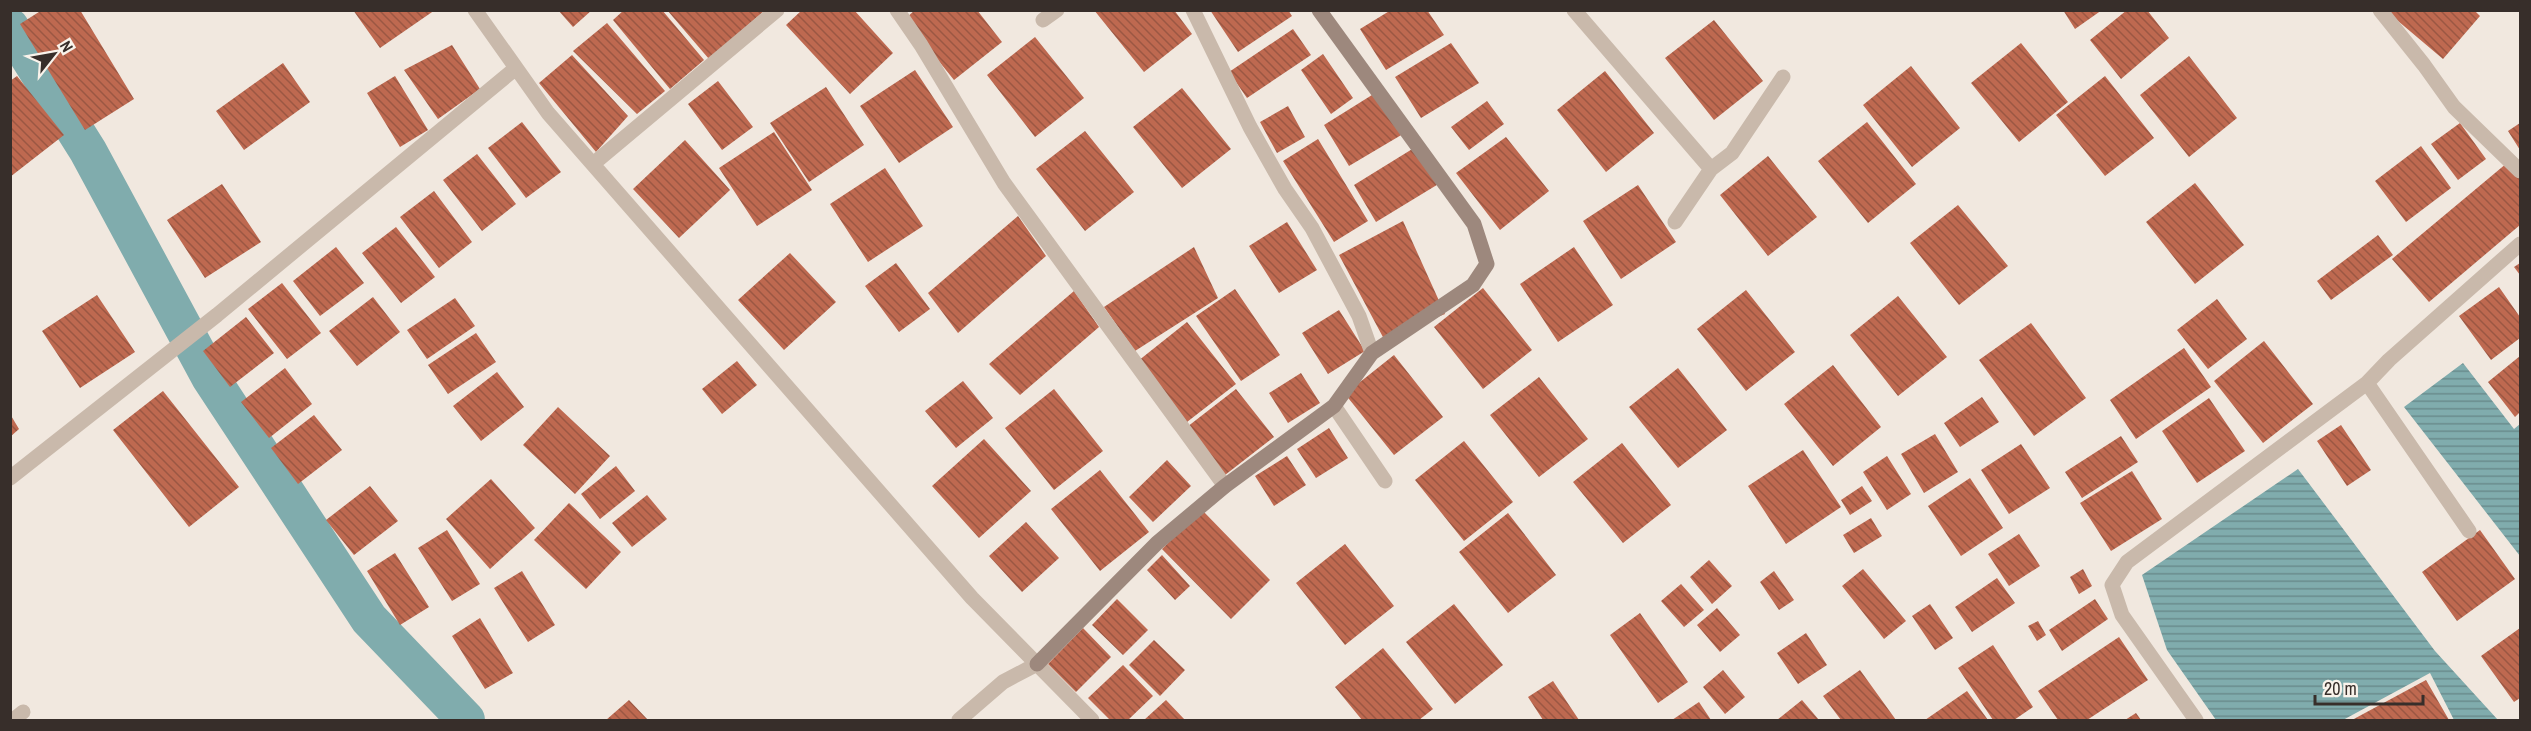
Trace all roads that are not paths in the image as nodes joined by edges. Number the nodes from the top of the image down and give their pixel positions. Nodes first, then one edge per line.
1 (475, 10) edge
2 (777, 10) edge
3 (897, 10) edge
4 (1057, 10) edge
5 (1193, 10) edge
6 (1319, 10) edge
7 (1574, 10) edge
8 (2380, 10) edge
9 (1043, 21) dead end
10 (516, 68) junction
11 (1783, 77) dead end
12 (593, 164) junction
13 (1711, 169) junction
14 (2520, 171) edge
15 (1675, 222) dead end
16 (2520, 244) edge
17 (1372, 353) junction
18 (2367, 383) junction
19 (1334, 406) junction
20 (10, 478) edge
21 (1385, 482) dead end
22 (1225, 486) junction
23 (2469, 531) dead end
24 (1037, 663) junction
25 (959, 720) edge
26 (1092, 720) edge
27 (2196, 720) edge

1 - 10 street
2 - 12 street
3 - 22 street
4 - 9 street
5 - 17 street
6 - 17 street
7 - 13 street
8 - 14 street
10 - 12 street
10 - 20 street
11 - 13 street
12 - 24 street
13 - 15 street
16 - 18 street
17 - 19 street
18 - 23 street
18 - 27 street
19 - 21 street
19 - 22 street
22 - 24 street
24 - 25 street
24 - 26 street

